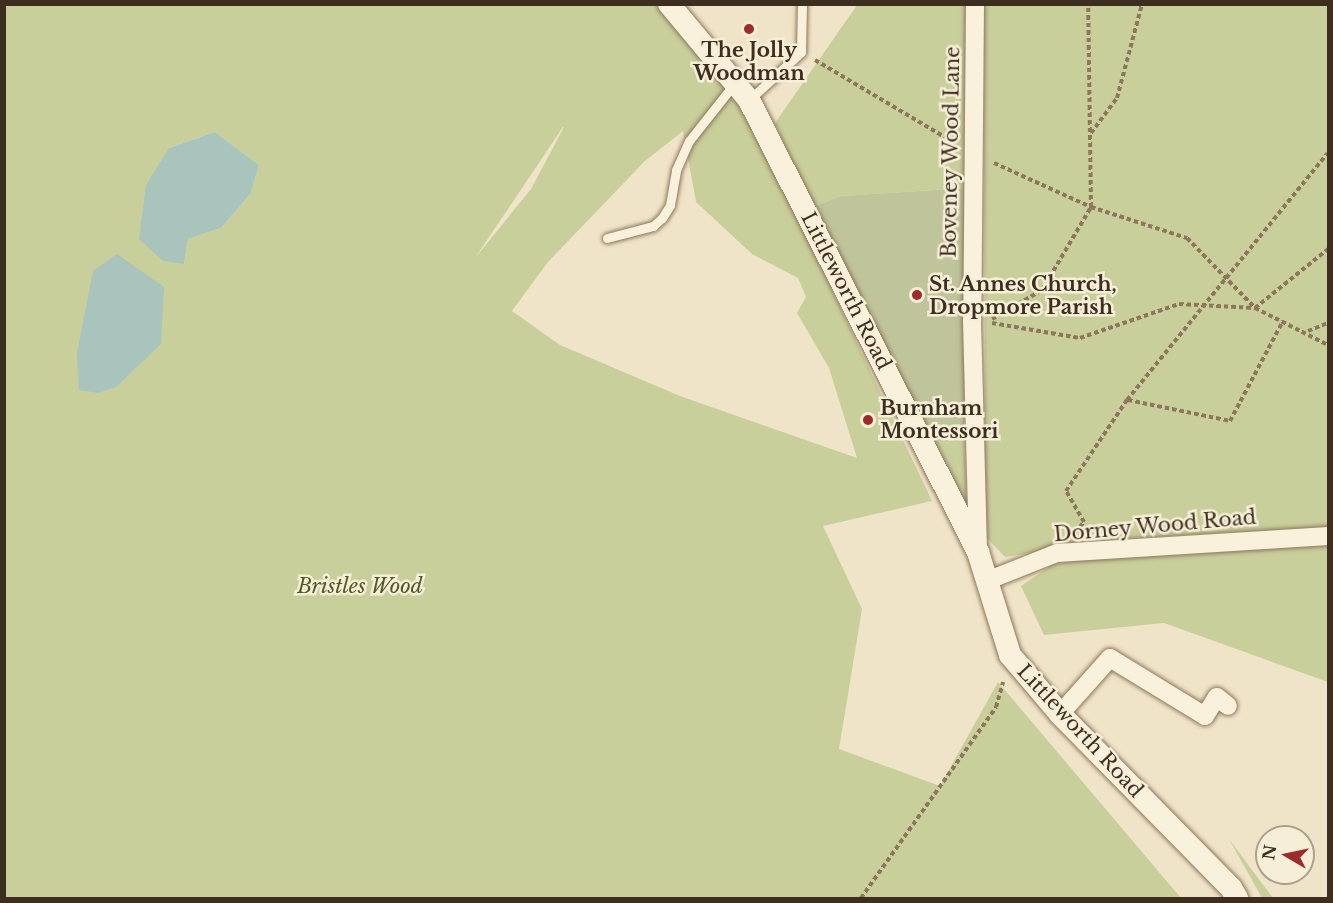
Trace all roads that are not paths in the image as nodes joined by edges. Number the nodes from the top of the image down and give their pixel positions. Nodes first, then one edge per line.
1 (669, 4) edge
2 (802, 4) edge
3 (975, 4) edge
4 (742, 91) junction
5 (607, 238) dead end
6 (1329, 536) edge
7 (978, 552) junction
8 (989, 580) junction
9 (1228, 706) dead end
10 (1060, 714) junction
11 (1237, 898) edge

1 - 4 street, Littleworth Road
2 - 4 lane
3 - 7 street, Boveney Wood Lane
4 - 5 lane
4 - 7 street, Littleworth Road
6 - 8 street, Dorney Wood Road
7 - 8 street, Littleworth Road
8 - 10 street, Littleworth Road
9 - 10 street
10 - 11 street, Littleworth Road

